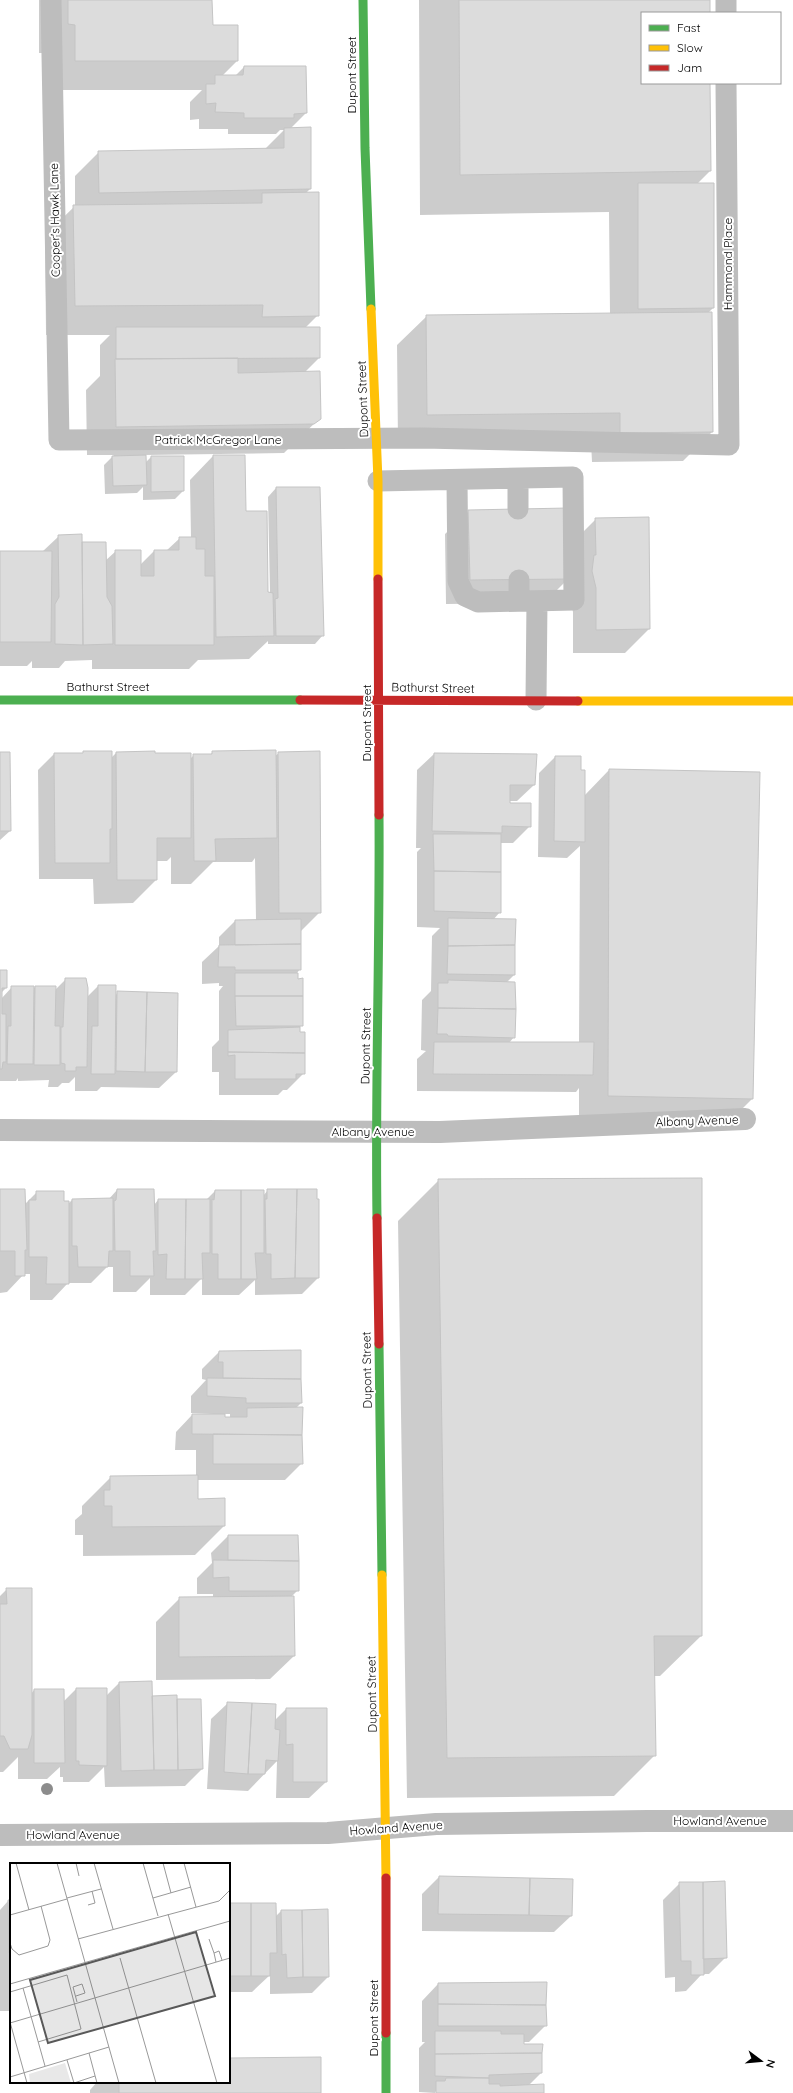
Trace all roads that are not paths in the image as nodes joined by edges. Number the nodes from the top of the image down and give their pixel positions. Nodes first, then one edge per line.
1 (51, 0) edge
2 (364, 0) edge
3 (726, 0) edge
4 (726, 12) edge
5 (726, 84) edge
6 (377, 438) junction
7 (59, 440) joint
8 (729, 445) joint
9 (518, 479) junction
10 (457, 480) junction
11 (378, 481) junction
12 (518, 509) dead end
13 (519, 580) dead end
14 (528, 601) junction
15 (379, 699) junction
16 (0, 700) edge
17 (536, 700) junction
18 (793, 701) edge
19 (745, 1118) dead end
20 (0, 1130) edge
21 (376, 1132) junction
22 (793, 1821) edge
23 (386, 1828) junction
24 (0, 1835) edge
25 (386, 2093) edge

1 - 7 lane, Cooper's Hawk Lane
2 - 6 main road, Dupont Street
3 - 4 lane
5 - 8 lane, Hammond Place
6 - 7 lane, Patrick McGregor Lane
6 - 8 lane, Patrick McGregor Lane
6 - 11 main road, Dupont Street
9 - 10 lane
9 - 12 lane
9 - 14 lane
10 - 11 lane
10 - 14 lane
11 - 15 main road, Dupont Street
13 - 14 lane
14 - 17 lane
15 - 16 main road, Bathurst Street
15 - 17 main road, Bathurst Street
15 - 21 main road, Dupont Street
17 - 18 main road, Bathurst Street
19 - 21 street, Albany Avenue
20 - 21 street, Albany Avenue
21 - 23 main road, Dupont Street
22 - 23 street, Howland Avenue
23 - 24 street, Howland Avenue
23 - 25 main road, Dupont Street

